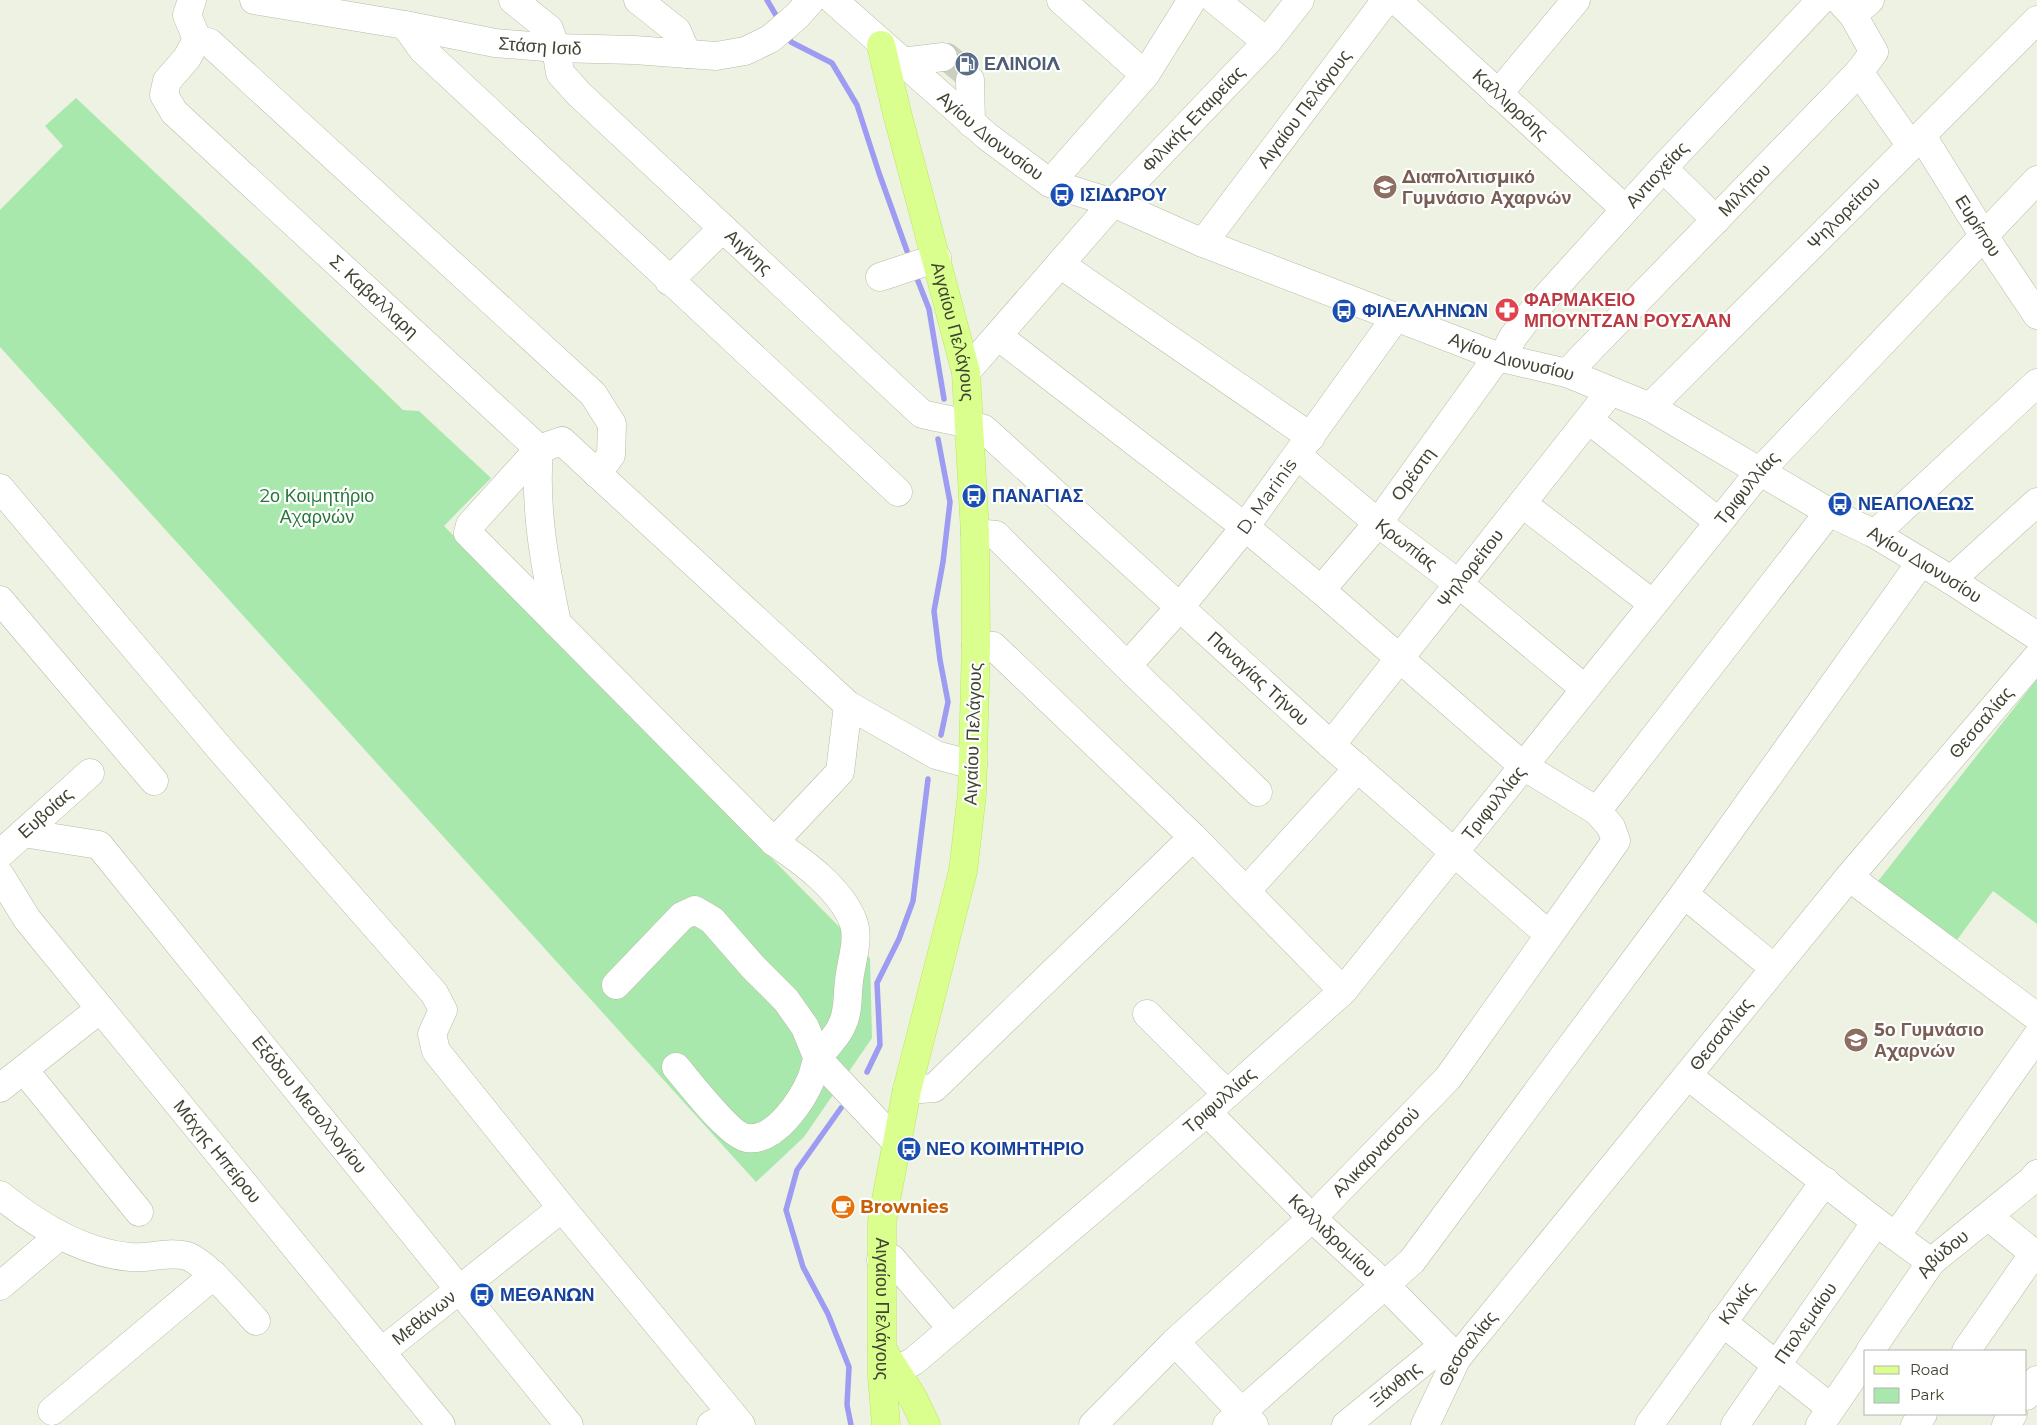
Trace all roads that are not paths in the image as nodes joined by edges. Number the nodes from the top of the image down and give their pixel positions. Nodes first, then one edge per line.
1 (192, 0) edge
2 (254, 0) edge
3 (513, 0) edge
4 (638, 0) edge
5 (833, 0) edge
6 (1062, 0) edge
7 (1192, 0) edge
8 (1215, 0) edge
9 (1300, 0) edge
10 (1386, 0) edge
11 (1396, 0) edge
12 (1576, 0) edge
13 (1821, 0) edge
14 (1854, 5) edge
15 (804, 8) edge
16 (373, 10) edge
17 (2037, 20) edge
18 (405, 25) junction
19 (197, 40) junction
20 (1267, 42) junction
21 (556, 48) junction
22 (686, 54) junction
23 (891, 54) junction
24 (943, 57) tunnel mouth
25 (1859, 72) junction
26 (1145, 75) junction
27 (970, 80) tunnel mouth
28 (1498, 94) junction
29 (971, 123) junction
30 (1916, 141) junction
31 (1663, 168) junction
32 (2037, 180) edge
33 (1050, 184) junction
34 (1113, 203) junction
35 (1625, 209) junction
36 (1716, 220) junction
37 (723, 228) junction
38 (1984, 236) junction
39 (1203, 243) junction
40 (937, 258) junction
41 (1060, 264) junction
42 (880, 277) dead end
43 (669, 281) junction
44 (2035, 307) edge
45 (1396, 317) junction
46 (998, 336) junction
47 (1502, 358) junction
48 (966, 372) junction
49 (1567, 373) junction
50 (2037, 383) edge
51 (1610, 392) junction
52 (1650, 407) junction
53 (1589, 420) junction
54 (969, 423) junction
55 (1304, 447) junction
56 (539, 449) junction
57 (1760, 470) junction
58 (597, 474) junction
59 (0, 488) edge
60 (898, 492) dead end
61 (2037, 502) edge
62 (1523, 504) junction
63 (1829, 512) junction
64 (1719, 522) junction
65 (1378, 523) junction
66 (1245, 527) junction
67 (975, 533) junction
68 (1875, 534) junction
69 (1920, 562) junction
70 (1951, 580) junction
71 (1459, 584) junction
72 (1321, 590) junction
73 (1653, 604) junction
74 (2, 607) edge
75 (1180, 607) junction
76 (557, 623) junction
77 (2037, 636) edge
78 (976, 645) junction
79 (2037, 657) edge
80 (1398, 659) junction
81 (1127, 666) junction
82 (1585, 689) junction
83 (848, 705) junction
84 (1331, 745) junction
85 (973, 765) junction
86 (1522, 766) junction
87 (1358, 768) junction
88 (90, 773) dead end
89 (154, 781) dead end
90 (1258, 792) dead end
91 (1597, 811) junction
92 (23, 833) junction
93 (1193, 836) junction
94 (774, 842) junction
95 (1454, 852) junction
96 (0, 854) edge
97 (0, 875) edge
98 (1849, 877) junction
99 (1246, 891) junction
100 (1684, 894) junction
101 (1548, 934) junction
102 (1774, 968) junction
103 (616, 985) dead end
104 (1344, 991) junction
105 (100, 1009) junction
106 (1147, 1014) dead end
107 (2037, 1018) edge
108 (2037, 1036) edge
109 (818, 1059) junction
110 (676, 1067) dead end
111 (24, 1070) junction
112 (1688, 1076) junction
113 (0, 1088) edge
114 (907, 1090) junction
115 (1217, 1103) junction
116 (896, 1142) junction
117 (2037, 1174) edge
118 (1825, 1181) junction
119 (0, 1195) edge
120 (562, 1208) junction
121 (139, 1212) dead end
122 (1989, 1217) junction
123 (1312, 1218) junction
124 (1886, 1229) junction
125 (59, 1236) junction
126 (2036, 1254) edge
127 (882, 1260) junction
128 (1932, 1262) junction
129 (214, 1275) junction
130 (0, 1286) edge
131 (1386, 1286) junction
132 (460, 1289) junction
133 (256, 1321) dead end
134 (1722, 1322) junction
135 (952, 1329) junction
136 (1175, 1342) junction
137 (1871, 1350) edge
138 (1967, 1350) edge
139 (381, 1352) junction
140 (1451, 1352) junction
141 (889, 1360) junction
142 (1864, 1361) edge
143 (1776, 1365) junction
144 (2037, 1380) edge
145 (2027, 1395) edge
146 (52, 1411) dead end
147 (1826, 1416) edge
148 (728, 1421) edge
149 (1241, 1421) edge
150 (441, 1425) edge
151 (569, 1425) edge
152 (886, 1425) edge
153 (926, 1425) edge
154 (1093, 1425) edge
155 (1346, 1425) edge
156 (1425, 1425) edge
157 (1649, 1425) edge
158 (1735, 1425) edge

1 - 19 street
2 - 16 street, Στάση Ισιδ
3 - 21 street, Αιγίνης
4 - 22 street
5 - 23 street, Αγίου Διονυσίου
6 - 26 street
7 - 26 street
8 - 20 street
9 - 20 street, Φιλικής Εταιρείας
10 - 39 street, Αιγαίου Πελάγους
11 - 28 street, Καλλιρρόης
12 - 28 street
13 - 31 street, Αντιοχείας
14 - 25 street, Μιλήτου
15 - 22 street, Στάση Ισιδ
16 - 18 street, Στάση Ισιδ
17 - 30 street, Ψηλορείτου
18 - 21 street, Στάση Ισιδ
18 - 43 street
19 - 56 street, Σ. Καβαλλαρη
19 - 58 street
20 - 34 street, Φιλικής Εταιρείας
21 - 22 street, Στάση Ισιδ
21 - 37 street, Αιγίνης
23 - 24 street
23 - 29 street, Αγίου Διονυσίου
23 - 40 main road, Αιγαίου Πελάγους
25 - 30 street, Ευρίπου
25 - 36 street, Μιλήτου
26 - 33 street
27 - 29 street
28 - 35 street, Καλλιρρόης
29 - 33 street, Αγίου Διονυσίου
30 - 38 street, Ευρίπου
30 - 52 street, Ψηλορείτου
31 - 35 street, Αντιοχείας
31 - 36 street
32 - 38 street, Τριφυλλίας
33 - 34 street, Αγίου Διονυσίου
34 - 39 street, Αγίου Διονυσίου
34 - 41 street, Φιλικής Εταιρείας
35 - 47 street, Αντιοχείας
36 - 49 street, Μιλήτου
37 - 43 street
37 - 54 street, Αιγίνης
38 - 44 street, Ευρίπου
38 - 57 street, Τριφυλλίας
39 - 45 street, Αγίου Διονυσίου
40 - 42 street
40 - 48 main road, Αιγαίου Πελάγους
41 - 46 street, Φιλικής Εταιρείας
41 - 55 street, Κρωπίας
43 - 60 street
45 - 47 street, Αγίου Διονυσίου
45 - 55 street, D. Marinis
46 - 48 street, Φιλικής Εταιρείας
46 - 66 street
47 - 49 street, Αγίου Διονυσίου
47 - 65 street, Ορέστη
48 - 54 main road, Αιγαίου Πελάγους
49 - 51 street, Αγίου Διονυσίου
50 - 68 street
51 - 52 street, Αγίου Διονυσίου
51 - 53 street, Ψηλορείτου
52 - 57 street, Αγίου Διονυσίου
53 - 62 street, Ψηλορείτου
53 - 64 street
54 - 67 main road, Αιγαίου Πελάγους
54 - 75 street, Παναγίας Τήνου
55 - 65 street, Κρωπίας
55 - 66 street, D. Marinis
56 - 58 street
56 - 76 street
56 - 76 street
57 - 63 street, Αγίου Διονυσίου
57 - 64 street, Τριφυλλίας
58 - 83 street
59 - 120 street
61 - 70 street
62 - 71 street, Ψηλορείτου
62 - 73 street
63 - 68 street, Αγίου Διονυσίου
63 - 91 street
64 - 73 street, Τριφυλλίας
65 - 71 street, Κρωπίας
65 - 72 street, Ορέστη
66 - 72 street
66 - 75 street, D. Marinis
67 - 78 main road, Αιγαίου Πελάγους
67 - 81 street
68 - 69 street, Αγίου Διονυσίου
69 - 70 street, Αγίου Διονυσίου
69 - 100 street
70 - 77 street, Αγίου Διονυσίου
71 - 80 street, Ψηλορείτου
71 - 82 street, Κρωπίας
72 - 80 street
73 - 82 street, Τριφυλλίας
74 - 89 street
75 - 81 street, D. Marinis
75 - 84 street, Παναγίας Τήνου
76 - 94 street
78 - 85 main road, Αιγαίου Πελάγους
78 - 93 street
79 - 98 street, Θεσσαλίας
80 - 84 street, Ψηλορείτου
80 - 86 street
81 - 90 street
82 - 86 street, Τριφυλλίας
83 - 85 street
83 - 94 street
84 - 87 street, Παναγίας Τήνου
85 - 114 main road, Αιγαίου Πελάγους
86 - 91 street
86 - 95 street, Τριφυλλίας
87 - 95 street, Παναγίας Τήνου
87 - 99 street
88 - 92 street, Ευβοίας
91 - 101 street, Αλικαρνασσού
92 - 96 street, Ευβοίας
92 - 132 street, Εξόδου Μεσολλογίου
93 - 99 street
93 - 114 street
94 - 109 street
95 - 101 street, Παναγίας Τήνου
95 - 104 street, Τριφυλλίας
97 - 105 street, Μάχης Ηπείρου
98 - 102 street, Θεσσαλίας
98 - 107 street
99 - 104 street
100 - 102 street
100 - 131 street
101 - 123 street, Αλικαρνασσού
102 - 112 street, Θεσσαλίας
103 - 109 street
104 - 115 street, Τριφυλλίας
105 - 111 street
105 - 139 street, Μάχης Ηπείρου
106 - 115 street, Καλλιδρομίου
108 - 124 street, Πτολεμαίου
109 - 110 street
109 - 116 street
111 - 113 street
111 - 121 street
112 - 118 street
112 - 140 street, Θεσσαλίας
114 - 116 main road, Αιγαίου Πελάγους
115 - 123 street, Καλλιδρομίου
115 - 135 street, Τριφυλλίας
116 - 127 main road, Αιγαίου Πελάγους
117 - 122 street, Αβύδου
118 - 124 street
118 - 134 street, Κιλκίς
119 - 125 street
120 - 132 street, Μεθάνων
120 - 148 street
122 - 126 street
122 - 128 street, Αβύδου
123 - 131 street, Καλλιδρομίου
123 - 136 street, Αλικαρνασσού
124 - 128 street
124 - 143 street, Πτολεμαίου
125 - 129 street
125 - 130 street
126 - 138 street
127 - 135 street
127 - 141 main road, Αιγαίου Πελάγους
128 - 137 street, Αβύδου
129 - 133 street
129 - 146 street
131 - 140 street, Καλλιδρομίου
131 - 149 street
132 - 139 street, Μεθάνων
132 - 151 street, Εξόδου Μεσολλογίου
134 - 143 street
134 - 157 street, Κιλκίς
135 - 141 street, Τριφυλλίας
136 - 149 street
136 - 154 street, Αλικαρνασσού
139 - 150 street, Μάχης Ηπείρου
140 - 155 street, Ξάνθης
140 - 156 street, Θεσσαλίας
141 - 152 main road, Αιγαίου Πελάγους
141 - 153 main road
142 - 147 street
143 - 147 street
143 - 158 street, Πτολεμαίου
144 - 145 street

